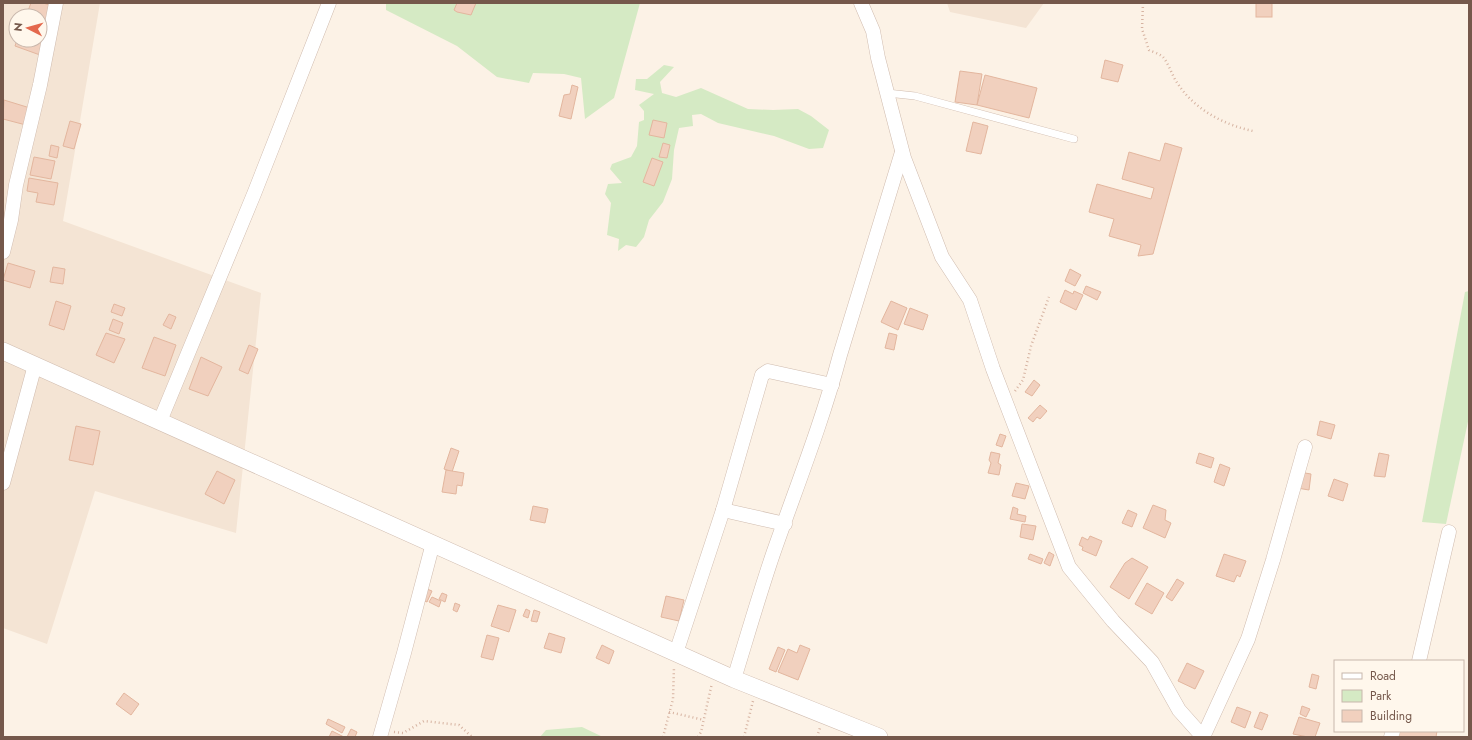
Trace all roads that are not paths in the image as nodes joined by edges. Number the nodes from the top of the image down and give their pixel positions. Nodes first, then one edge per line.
1 (56, 3) edge
2 (329, 3) edge
3 (861, 3) edge
4 (887, 93) junction
5 (1074, 139) dead end
6 (902, 152) junction
7 (3, 252) edge
8 (3, 351) edge
9 (35, 365) junction
10 (832, 385) junction
11 (160, 421) junction
12 (1305, 447) dead end
13 (3, 483) edge
14 (723, 510) junction
15 (785, 524) junction
16 (1449, 532) dead end
17 (433, 543) junction
18 (676, 653) junction
19 (1420, 660) edge
20 (734, 679) junction
21 (381, 734) edge
22 (879, 737) edge
23 (1203, 737) edge

1 - 7 street
2 - 11 street
3 - 4 street
4 - 5 lane
4 - 6 street
6 - 10 street
6 - 23 street
8 - 9 street
9 - 11 street
9 - 13 street
10 - 14 street
10 - 15 street
11 - 17 street
12 - 23 street
14 - 15 street
14 - 18 street
15 - 20 street
16 - 19 street
17 - 18 street
17 - 21 street
18 - 20 street
20 - 22 street

